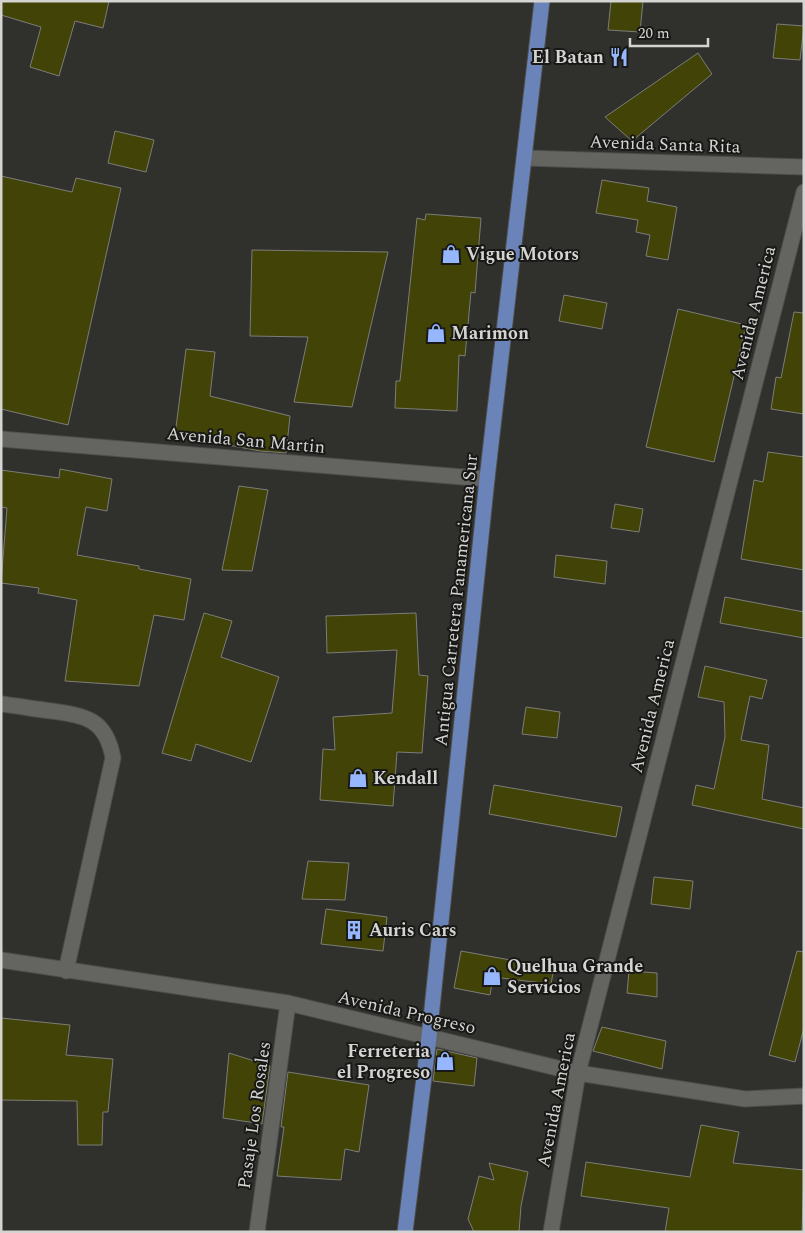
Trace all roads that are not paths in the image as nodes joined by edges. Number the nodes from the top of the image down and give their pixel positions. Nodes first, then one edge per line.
1 (542, 1) edge
2 (525, 158) junction
3 (804, 167) edge
4 (804, 192) edge
5 (1, 439) edge
6 (487, 480) junction
7 (1, 704) edge
8 (1, 960) edge
9 (66, 970) junction
10 (288, 1003) junction
11 (429, 1037) junction
12 (578, 1072) junction
13 (804, 1096) edge
14 (257, 1232) edge
15 (405, 1232) edge
16 (551, 1232) edge

1 - 2 highway, Antigua Carretera Panamericana Sur
2 - 3 street, Avenida Santa Rita
2 - 6 highway, Antigua Carretera Panamericana Sur
4 - 12 street, Avenida America
5 - 6 street, Avenida San Martin
6 - 11 highway, Antigua Carretera Panamericana Sur
7 - 9 street
8 - 9 street, Avenida Progreso
9 - 10 street, Avenida Progreso
10 - 11 street, Avenida Progreso
10 - 14 street, Pasaje Los Rosales
11 - 12 street, Avenida Progreso
11 - 15 highway, Antigua Carretera Panamericana Sur
12 - 13 street, Avenida Progreso
12 - 16 street, Avenida America

